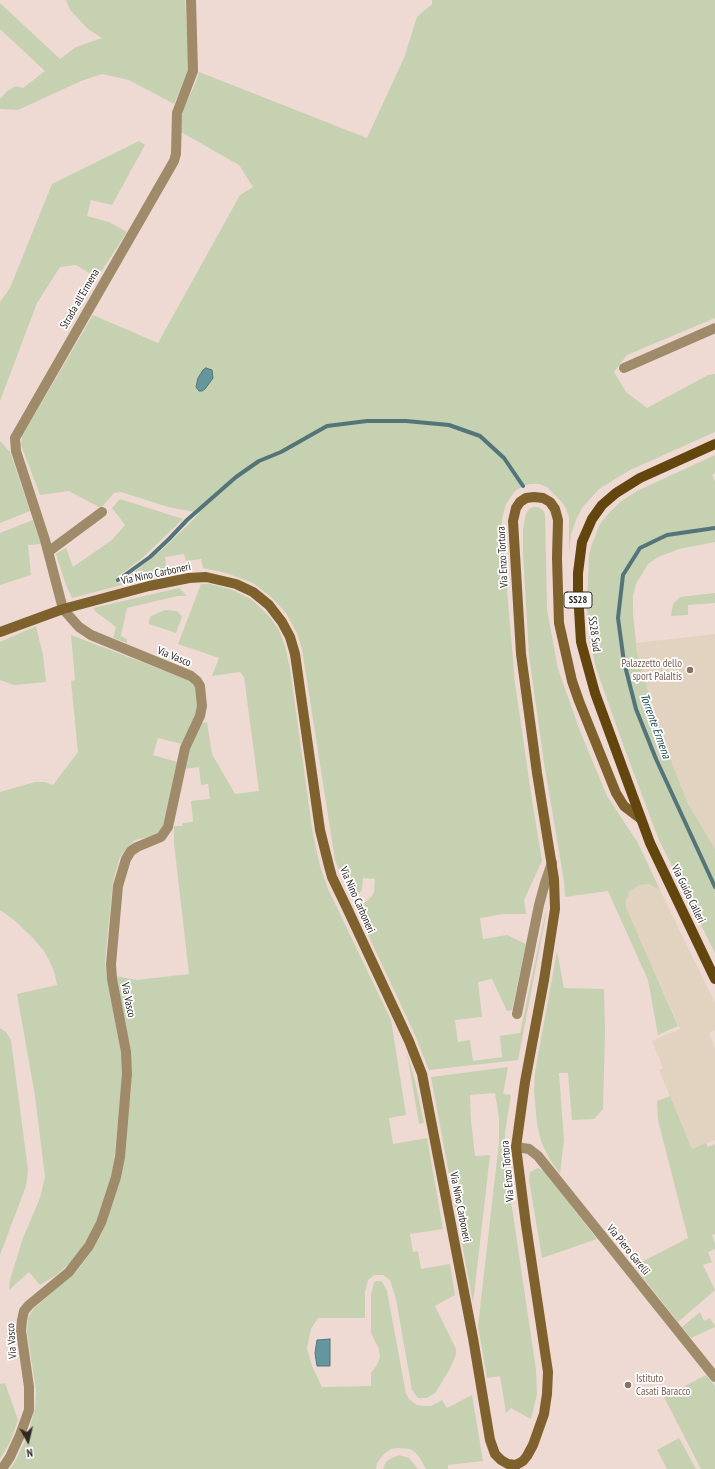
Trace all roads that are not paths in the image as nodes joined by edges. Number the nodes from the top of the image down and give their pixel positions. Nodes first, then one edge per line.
1 (191, 0) edge
2 (715, 328) edge
3 (624, 368) dead end
4 (715, 444) edge
5 (102, 512) dead end
6 (48, 552) junction
7 (64, 609) junction
8 (0, 632) edge
9 (641, 820) junction
10 (552, 863) junction
11 (715, 978) edge
12 (517, 1014) dead end
13 (516, 1147) junction
14 (715, 1377) edge
15 (515, 1467) edge
16 (2, 1469) edge

1 - 6 street, Strada all'Ermena
2 - 3 street
4 - 9 main road, SS28 Sud / SS28
5 - 6 street
6 - 7 street, Strada all'Ermena
7 - 8 main road, Via Nino Carboneri
7 - 15 main road, Via Nino Carboneri
7 - 16 street, Via Vasco
9 - 10 main road, Via Enzo Tortora
9 - 11 main road, Via Guido Calleri / SS28
10 - 12 street
10 - 13 main road, Via Enzo Tortora
13 - 14 street, Via Piero Garelli
13 - 15 main road, Via Enzo Tortora

